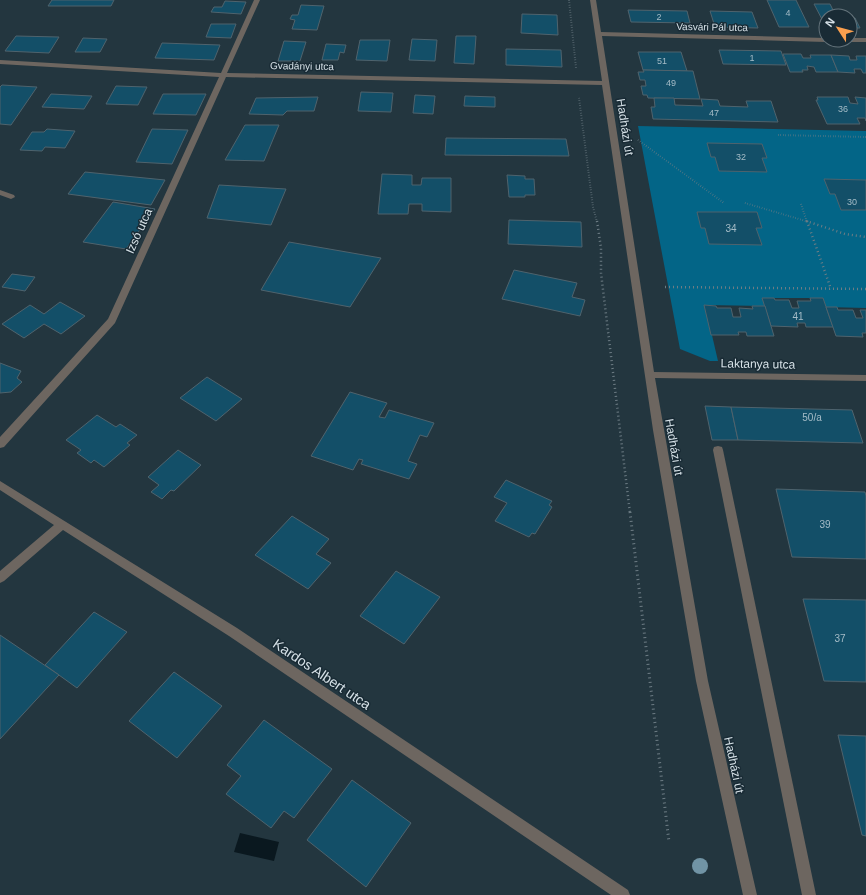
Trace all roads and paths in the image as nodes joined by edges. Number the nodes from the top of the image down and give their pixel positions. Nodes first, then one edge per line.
1 (257, 0) edge
2 (569, 0) edge
3 (593, 0) edge
4 (598, 34) junction
5 (818, 40) edge
6 (0, 62) edge
7 (223, 75) junction
8 (577, 82) junction
9 (604, 83) junction
10 (778, 135) dead end
11 (866, 137) edge
12 (638, 140) dead end
13 (0, 192) edge
14 (11, 197) dead end
15 (724, 203) dead end
16 (745, 203) dead end
17 (801, 204) dead end
18 (807, 222) junction
19 (866, 237) edge
20 (665, 287) dead end
21 (831, 289) junction
22 (866, 289) edge
23 (650, 375) junction
24 (866, 378) edge
25 (0, 444) edge
26 (718, 450) dead end
27 (0, 486) edge
28 (62, 524) junction
29 (0, 578) edge
30 (669, 842) dead end
31 (623, 895) edge
32 (750, 895) edge
33 (808, 895) edge

1 - 7 street, Izsó utca
2 - 8 path
3 - 4 street, Hadházi út
4 - 5 street, Vasvári Pál utca
4 - 9 street, Hadházi út
6 - 7 street, Gvadányi utca
7 - 8 street, Gvadányi utca
7 - 25 street, Izsó utca
8 - 9 street, Gvadányi utca
8 - 30 path
9 - 23 street, Hadházi út
10 - 11 path
12 - 15 path
13 - 14 street
16 - 18 path
17 - 18 path
18 - 19 path
18 - 21 path
20 - 21 path
21 - 22 path
23 - 24 street, Laktanya utca
23 - 32 street, Hadházi út
26 - 33 street
27 - 28 street, Kardos Albert utca
28 - 29 street
28 - 31 street, Kardos Albert utca

